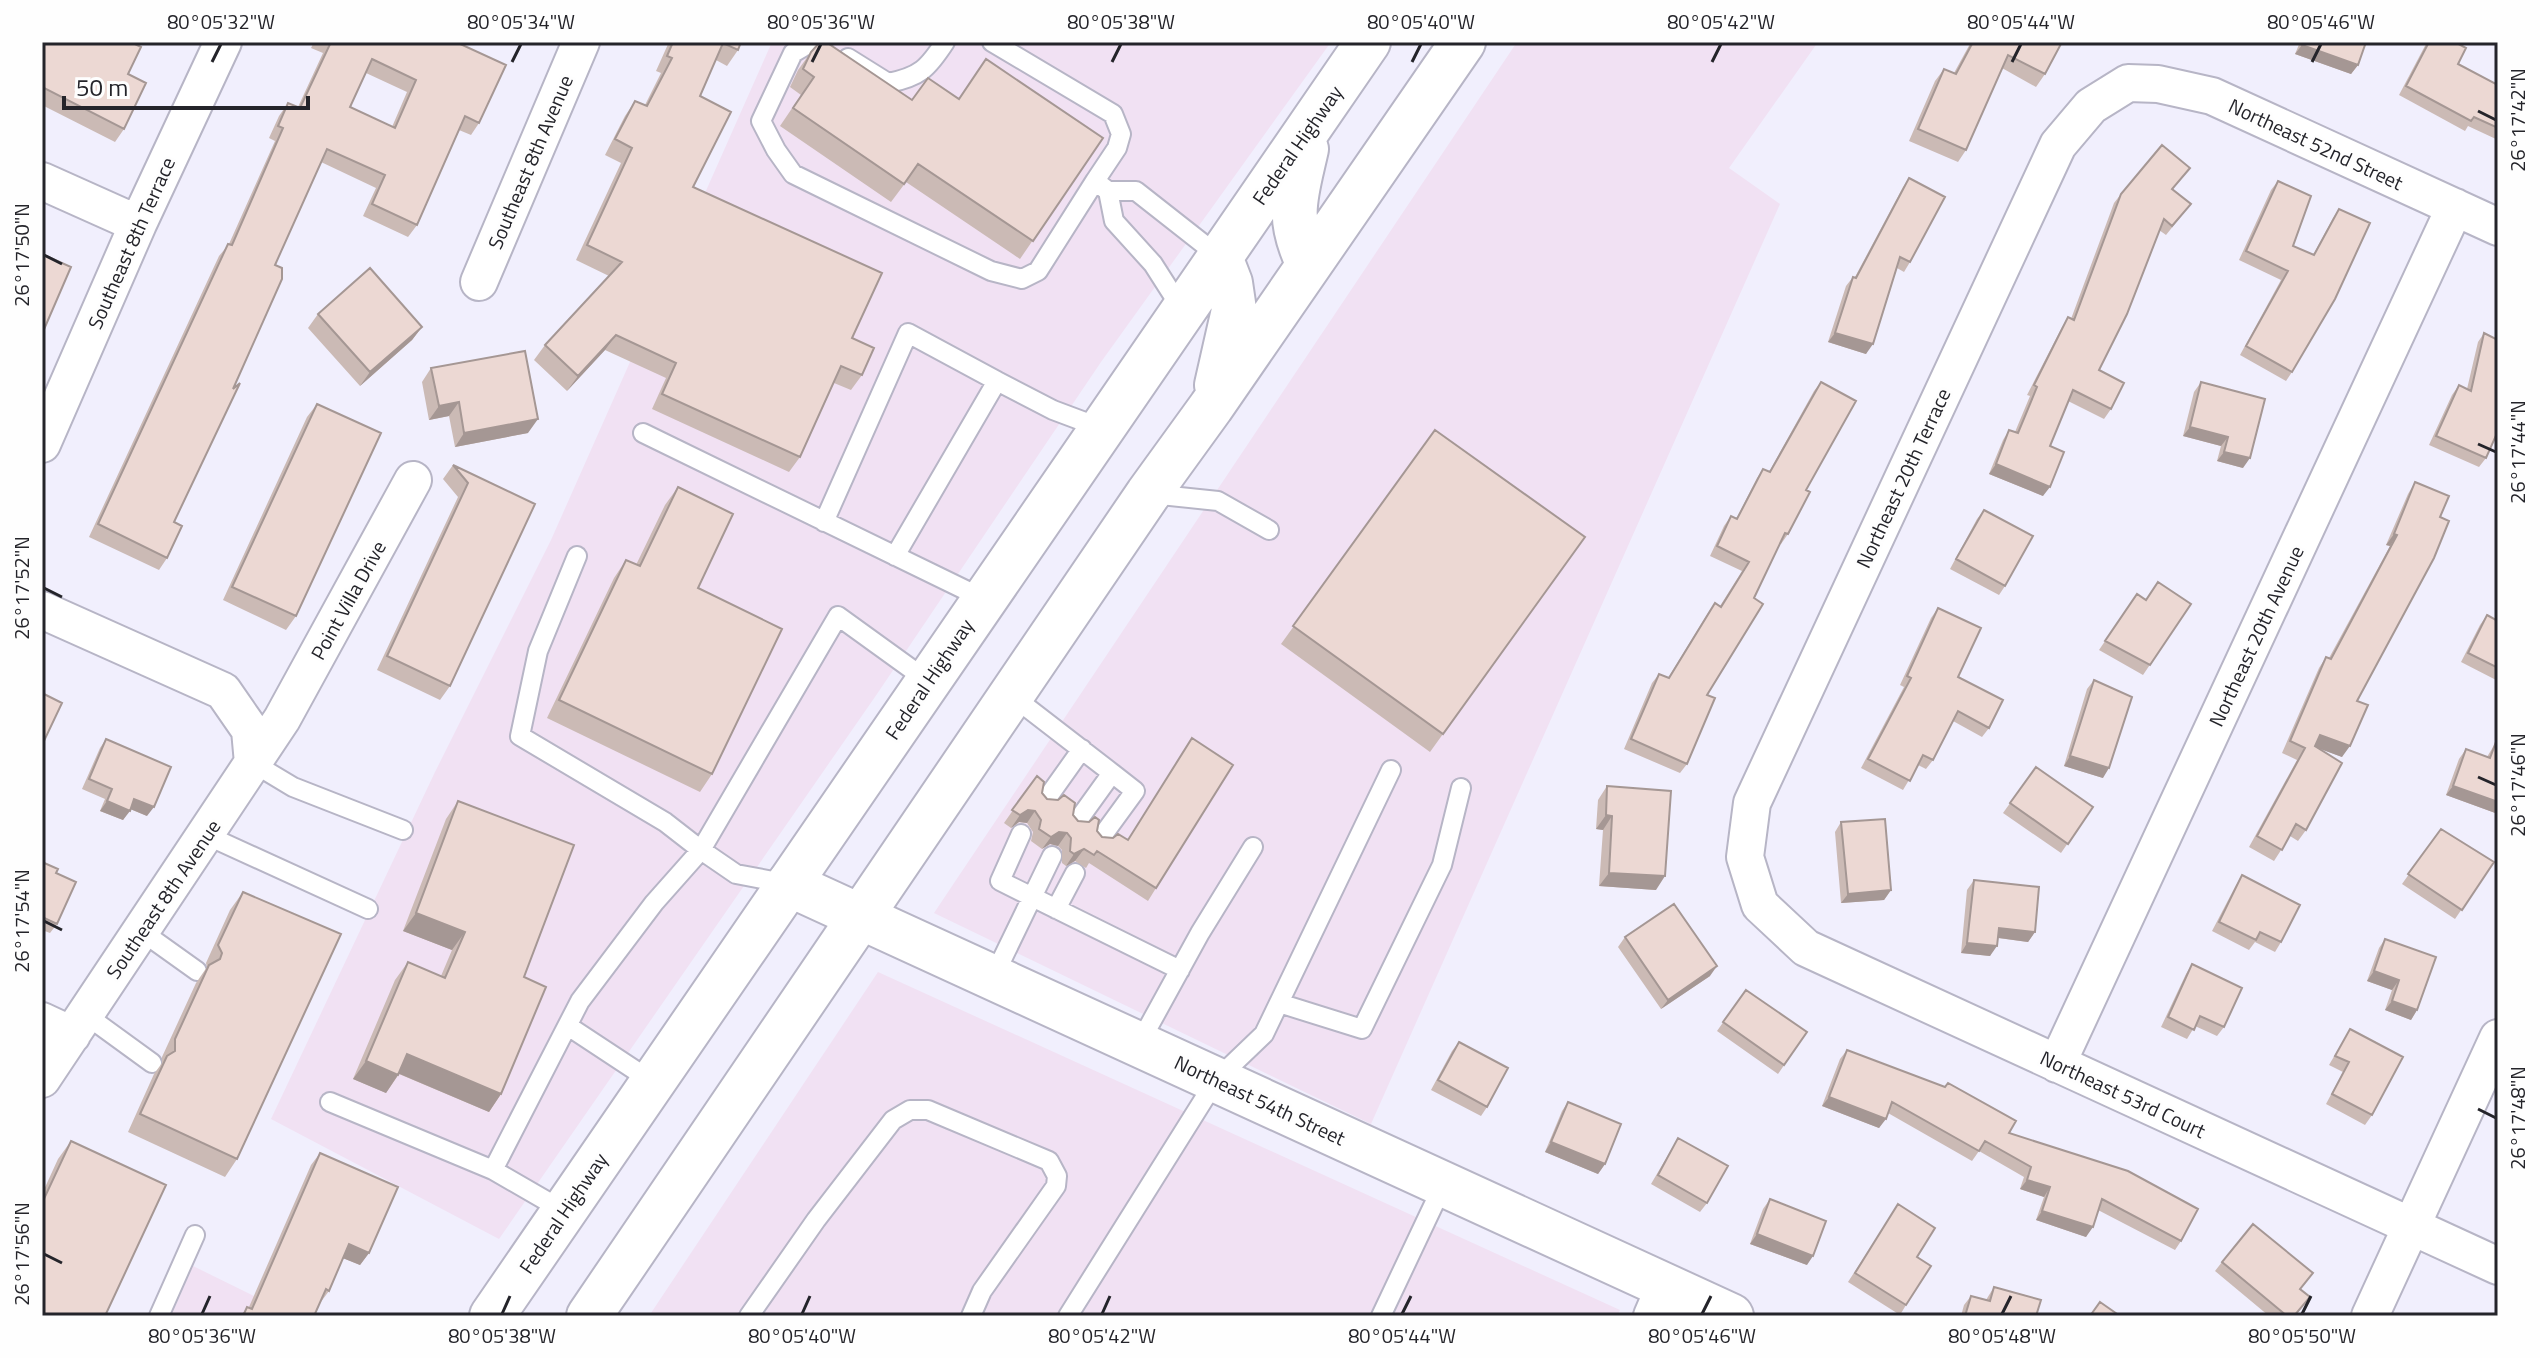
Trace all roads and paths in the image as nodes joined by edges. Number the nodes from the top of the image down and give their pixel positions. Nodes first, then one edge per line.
1 (223, 42) edge
2 (581, 42) edge
3 (823, 42) edge
4 (945, 42) edge
5 (992, 42) edge
6 (1368, 42) edge
7 (1463, 42) edge
8 (2128, 83) joint
9 (1313, 123) junction
10 (42, 181) edge
11 (1101, 186) junction
12 (2455, 207) junction
13 (138, 224) junction
14 (2498, 227) edge
15 (1220, 257) junction
16 (1309, 265) junction
17 (479, 282) dead end
18 (1183, 311) junction
19 (997, 381) junction
20 (1211, 407) junction
21 (1102, 428) junction
22 (643, 433) dead end
23 (42, 444) edge
24 (413, 480) dead end
25 (1148, 494) junction
26 (824, 522) junction
27 (1269, 530) dead end
28 (577, 556) dead end
29 (895, 556) junction
30 (984, 599) junction
31 (42, 610) edge
32 (928, 681) junction
33 (1011, 695) junction
34 (282, 719) joint
35 (1082, 749) junction
36 (253, 763) junction
37 (1391, 770) dead end
38 (1112, 773) junction
39 (1461, 788) dead end
40 (1045, 801) edge
41 (1076, 823) edge
42 (403, 830) dead end
43 (1021, 834) edge
44 (206, 835) junction
45 (1100, 839) edge
46 (1253, 847) dead end
47 (701, 850) junction
48 (1052, 856) edge
49 (1075, 873) edge
50 (789, 884) junction
51 (1032, 897) junction
52 (1760, 905) joint
53 (368, 909) dead end
54 (1056, 909) junction
55 (861, 917) junction
56 (141, 931) junction
57 (1180, 970) junction
58 (197, 971) dead end
59 (993, 978) junction
60 (1279, 1003) junction
61 (67, 1024) edge
62 (568, 1026) junction
63 (2498, 1038) edge
64 (1139, 1044) junction
65 (152, 1063) dead end
66 (2057, 1064) junction
67 (42, 1079) edge
68 (1216, 1080) junction
69 (653, 1082) junction
70 (330, 1102) dead end
71 (493, 1170) junction
72 (1443, 1184) junction
73 (564, 1211) junction
74 (2410, 1225) junction
75 (195, 1235) dead end
76 (2498, 1266) edge
77 (1659, 1301) edge
78 (974, 1315) edge
79 (159, 1316) edge
80 (492, 1316) edge
81 (589, 1316) edge
82 (749, 1316) edge
83 (1068, 1316) edge
84 (1381, 1316) edge
85 (1731, 1316) edge
86 (2370, 1316) edge

1 - 13 street, Southeast 8th Terrace
2 - 17 street, Southeast 8th Avenue
3 - 4 lane
3 - 11 lane
5 - 11 lane
6 - 9 main road, Federal Highway
7 - 16 main road
8 - 12 street, Northeast 52nd Street
8 - 52 street, Northeast 20th Terrace
9 - 15 main road, Federal Highway
9 - 16 main road
10 - 13 street
11 - 15 lane
11 - 18 lane
12 - 14 street, Northeast 52nd Street
12 - 66 street, Northeast 20th Avenue
13 - 23 street, Southeast 8th Terrace
15 - 18 main road, Federal Highway
15 - 20 main road
16 - 20 main road
18 - 21 main road, Federal Highway
19 - 21 lane
19 - 26 lane
19 - 29 lane
20 - 25 main road
21 - 30 main road, Federal Highway
22 - 26 lane
24 - 34 street, Point Villa Drive
25 - 27 lane
25 - 33 main road
26 - 29 lane
28 - 47 lane
29 - 30 lane
30 - 32 main road, Federal Highway
31 - 36 street
32 - 47 lane
32 - 50 main road, Federal Highway
33 - 35 lane
33 - 55 main road
34 - 36 street, Southeast 8th Avenue
35 - 38 lane
35 - 40 lane
36 - 42 lane
36 - 44 street, Southeast 8th Avenue
37 - 60 lane
38 - 41 lane
38 - 45 lane
39 - 60 lane
43 - 51 lane
44 - 53 lane
44 - 56 street, Southeast 8th Avenue
46 - 57 lane
47 - 50 lane
47 - 62 lane
48 - 51 lane
49 - 54 lane
50 - 55 main road, Northeast 54th Street
50 - 69 main road, Federal Highway
51 - 54 lane
51 - 59 lane
52 - 66 street, Northeast 53rd Court
54 - 57 lane
55 - 59 main road, Northeast 54th Street
55 - 81 main road
56 - 58 lane
56 - 61 street, Southeast 8th Avenue
57 - 64 lane
59 - 64 main road, Northeast 54th Street
60 - 68 lane
61 - 65 lane
61 - 67 street, Southeast 8th Avenue
62 - 69 lane
62 - 71 lane
63 - 74 street
64 - 68 main road, Northeast 54th Street
66 - 74 street, Northeast 53rd Court
68 - 72 main road, Northeast 54th Street
68 - 83 lane
69 - 73 main road, Federal Highway
70 - 71 lane
71 - 73 lane
72 - 77 main road, Northeast 54th Street
72 - 84 lane
73 - 80 main road, Federal Highway
74 - 76 street, Northeast 53rd Court
74 - 86 street
75 - 79 lane
77 - 85 main road, Northeast 54th Street
78 - 82 lane

